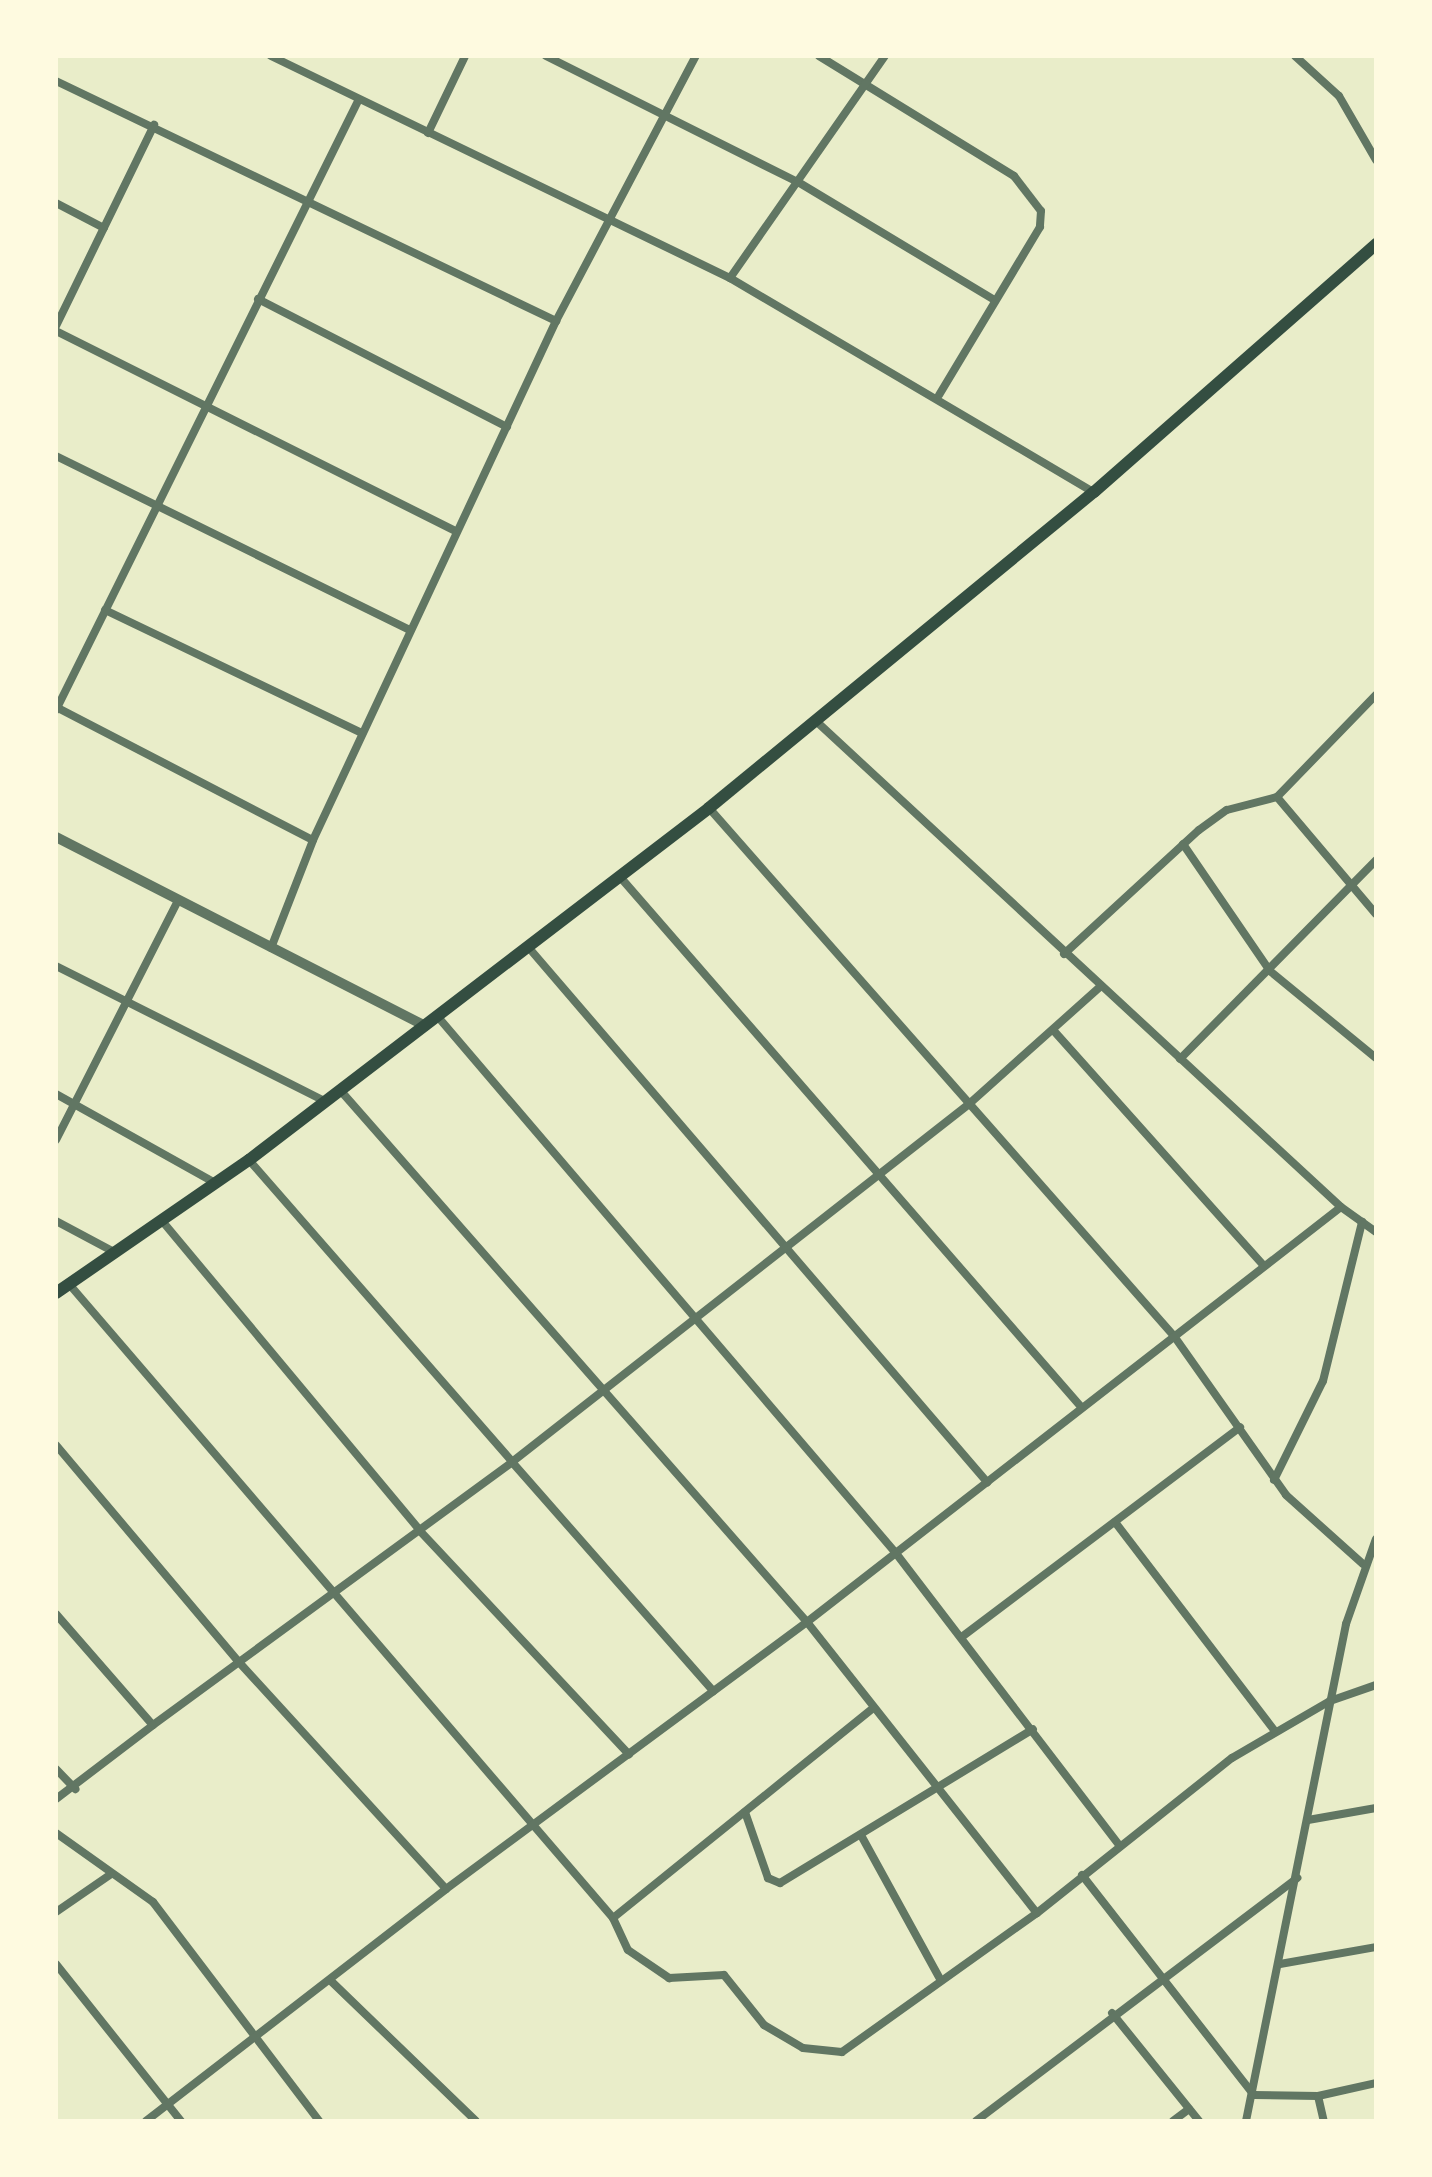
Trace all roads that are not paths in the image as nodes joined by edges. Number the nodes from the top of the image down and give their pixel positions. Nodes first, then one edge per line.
1 (271, 56) edge
2 (465, 56) edge
3 (546, 56) edge
4 (696, 56) edge
5 (819, 56) edge
6 (885, 56) edge
7 (1295, 56) edge
8 (56, 81) edge
9 (866, 83) junction
10 (358, 101) junction
11 (665, 114) junction
12 (154, 125) junction
13 (428, 133) junction
14 (1376, 160) edge
15 (798, 182) junction
16 (308, 199) junction
17 (56, 203) edge
18 (608, 222) junction
19 (104, 228) junction
20 (1376, 244) edge
21 (730, 278) junction
22 (258, 299) junction
23 (994, 300) junction
24 (556, 321) junction
25 (56, 328) edge
26 (939, 395) junction
27 (204, 403) junction
28 (507, 427) junction
29 (56, 456) edge
30 (1094, 492) junction
31 (157, 507) junction
32 (456, 531) junction
33 (105, 610) junction
34 (410, 630) junction
35 (1376, 695) edge
36 (56, 708) edge
37 (817, 722) junction
38 (362, 733) junction
39 (1277, 797) junction
40 (709, 808) junction
41 (56, 837) edge
42 (313, 840) junction
43 (1183, 844) junction
44 (1376, 860) edge
45 (621, 878) junction
46 (1351, 886) junction
47 (178, 901) junction
48 (1376, 914) edge
49 (271, 948) junction
50 (529, 948) junction
51 (1064, 954) junction
52 (56, 966) edge
53 (1270, 971) junction
54 (1101, 986) junction
55 (125, 1001) junction
56 (438, 1017) junction
57 (425, 1026) junction
58 (1054, 1031) junction
59 (1376, 1058) edge
60 (1180, 1059) junction
61 (340, 1090) junction
62 (56, 1094) edge
63 (324, 1101) junction
64 (75, 1103) junction
65 (969, 1104) junction
66 (56, 1140) edge
67 (249, 1160) junction
68 (875, 1176) junction
69 (217, 1184) junction
70 (1341, 1207) junction
71 (56, 1221) edge
72 (163, 1222) junction
73 (1362, 1222) junction
74 (1376, 1232) edge
75 (787, 1245) junction
76 (117, 1254) junction
77 (1264, 1266) junction
78 (69, 1284) junction
79 (56, 1293) edge
80 (700, 1315) junction
81 (1174, 1336) junction
82 (607, 1387) junction
83 (1082, 1408) junction
84 (1240, 1427) junction
85 (56, 1445) edge
86 (512, 1462) junction
87 (1274, 1480) junction
88 (987, 1482) junction
89 (1115, 1522) junction
90 (420, 1531) junction
91 (1376, 1539) edge
92 (895, 1552) junction
93 (1363, 1564) junction
94 (333, 1594) junction
95 (56, 1614) edge
96 (807, 1622) junction
97 (963, 1636) junction
98 (237, 1660) junction
99 (1376, 1685) edge
100 (713, 1691) junction
101 (1330, 1701) junction
102 (872, 1709) junction
103 (153, 1725) junction
104 (1033, 1729) junction
105 (1274, 1730) junction
106 (629, 1754) junction
107 (56, 1769) edge
108 (75, 1789) junction
109 (939, 1792) junction
110 (56, 1799) edge
111 (1376, 1808) edge
112 (745, 1812) junction
113 (1308, 1820) junction
114 (533, 1825) junction
115 (56, 1833) edge
116 (862, 1837) junction
117 (1120, 1846) junction
118 (111, 1874) junction
119 (1082, 1875) junction
120 (1297, 1878) junction
121 (446, 1889) junction
122 (56, 1912) edge
123 (1037, 1913) junction
124 (613, 1918) junction
125 (1376, 1947) edge
126 (56, 1964) edge
127 (1280, 1964) junction
128 (939, 1977) junction
129 (1159, 1978) junction
130 (332, 1982) junction
131 (1112, 2013) junction
132 (256, 2039) junction
133 (1376, 2083) edge
134 (1254, 2095) junction
135 (1318, 2096) junction
136 (168, 2105) junction
137 (1189, 2109) junction
138 (146, 2121) edge
139 (181, 2121) edge
140 (319, 2121) edge
141 (476, 2121) edge
142 (976, 2121) edge
143 (1173, 2121) edge
144 (1199, 2121) edge
145 (1246, 2121) edge
146 (1324, 2121) edge

1 - 10 street
2 - 13 street
3 - 11 street
4 - 11 street
5 - 9 street
6 - 9 street
7 - 14 street
8 - 12 street
9 - 15 street
9 - 23 street
10 - 13 street
10 - 16 street
11 - 15 street
11 - 18 street
12 - 16 street
12 - 19 street
13 - 18 street
15 - 21 street
15 - 23 street
16 - 22 street
16 - 24 street
17 - 19 street
18 - 21 street
18 - 24 street
19 - 25 street
20 - 30 main road
21 - 26 street
22 - 27 street
22 - 28 street
23 - 26 street
24 - 28 street
25 - 27 street
26 - 30 street
27 - 31 street
27 - 32 street
28 - 32 street
29 - 31 street
30 - 37 main road
31 - 33 street
31 - 34 street
32 - 34 street
33 - 36 street
33 - 38 street
34 - 38 street
35 - 39 street
36 - 42 street
37 - 40 main road
37 - 51 street
38 - 42 street
39 - 43 street
39 - 46 street
40 - 45 main road
40 - 65 street
41 - 47 street
42 - 49 street
43 - 51 street
43 - 53 street
44 - 46 street
45 - 50 main road
45 - 68 street
46 - 48 street
46 - 53 street
47 - 49 street
47 - 55 street
49 - 57 street
50 - 56 main road
50 - 75 street
51 - 54 street
52 - 55 street
53 - 59 street
53 - 60 street
54 - 58 street
54 - 60 street
55 - 63 street
55 - 64 street
56 - 57 main road
56 - 80 street
57 - 61 main road
58 - 65 street
58 - 77 street
60 - 70 street
61 - 63 main road
61 - 82 street
62 - 64 street
63 - 67 main road
64 - 66 street
64 - 69 street
65 - 68 street
65 - 81 street
67 - 69 main road
67 - 86 street
68 - 75 street
68 - 83 street
69 - 72 main road
70 - 73 street
70 - 77 street
71 - 76 street
72 - 76 main road
72 - 90 street
73 - 74 street
73 - 87 street
75 - 80 street
75 - 88 street
76 - 78 main road
77 - 81 street
78 - 79 main road
78 - 94 street
80 - 82 street
80 - 92 street
81 - 83 street
81 - 84 street
82 - 86 street
82 - 96 street
83 - 88 street
84 - 87 street
84 - 89 street
85 - 98 street
86 - 90 street
86 - 100 street
87 - 93 street
88 - 92 street
89 - 97 street
89 - 105 street
90 - 94 street
90 - 106 street
91 - 93 street
92 - 96 street
92 - 97 street
93 - 101 street
94 - 98 street
94 - 114 street
95 - 103 street
96 - 100 street
96 - 102 street
97 - 104 street
98 - 103 street
98 - 121 street
99 - 101 street
100 - 106 street
101 - 105 street
101 - 113 street
102 - 109 street
102 - 112 street
103 - 108 street
104 - 109 street
104 - 117 street
105 - 117 street
106 - 114 street
107 - 108 street
108 - 110 street
109 - 116 street
109 - 123 street
111 - 113 street
112 - 116 street
112 - 124 street
113 - 120 street
114 - 121 street
114 - 124 street
115 - 118 street
116 - 128 street
117 - 119 street
118 - 122 street
118 - 132 street
119 - 123 street
119 - 129 street
120 - 127 street
120 - 129 street
121 - 130 street
123 - 128 street
124 - 128 street
125 - 127 street
126 - 136 street
127 - 134 street
129 - 131 street
129 - 134 street
130 - 132 street
130 - 141 street
131 - 137 street
131 - 142 street
132 - 136 street
132 - 140 street
133 - 135 street
134 - 135 street
134 - 145 street
135 - 146 street
136 - 138 street
136 - 139 street
137 - 143 street
137 - 144 street

